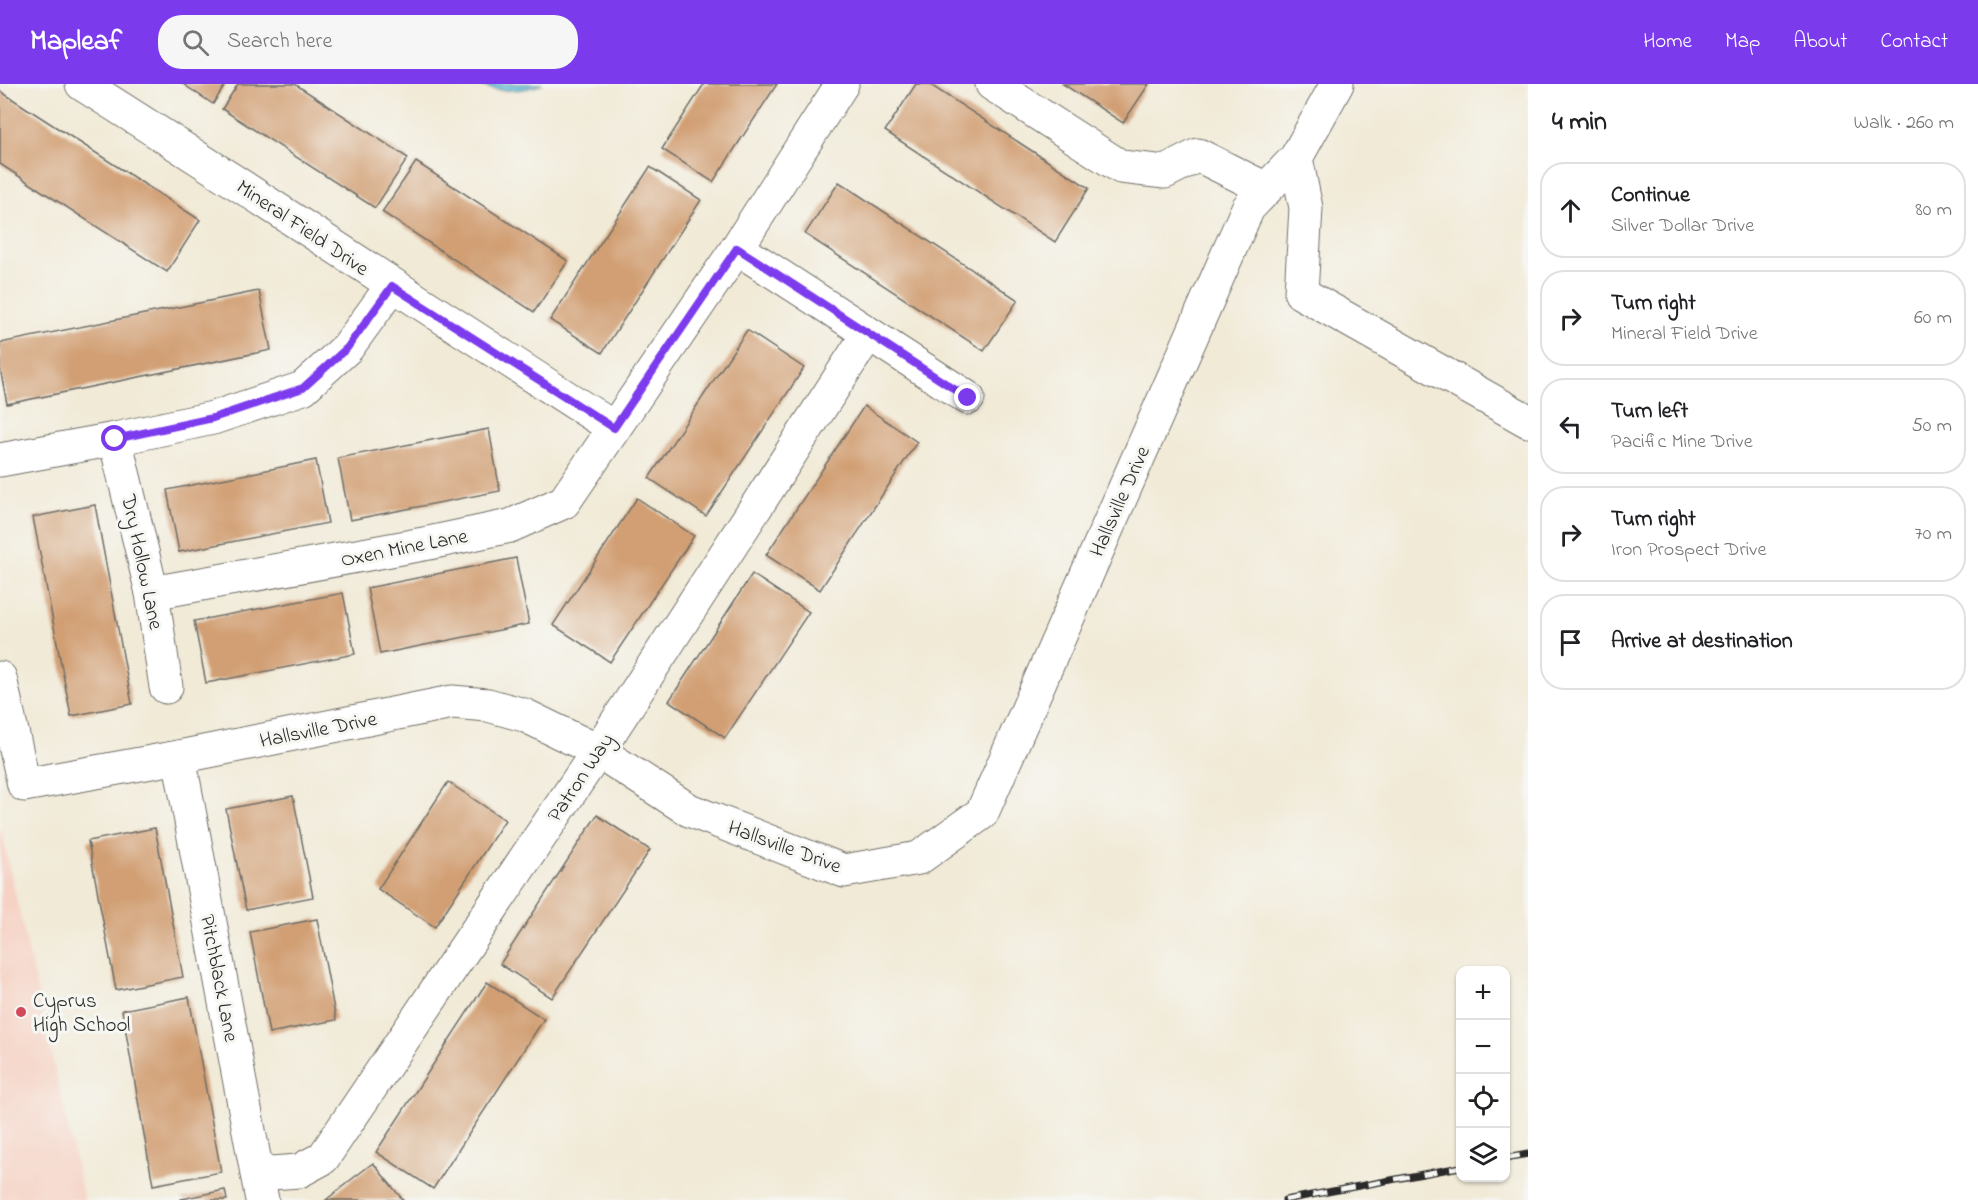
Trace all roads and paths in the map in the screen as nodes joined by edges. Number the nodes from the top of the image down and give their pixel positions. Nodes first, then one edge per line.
1 (82, 84) edge
2 (842, 84) edge
3 (992, 84) edge
4 (1337, 84) edge
5 (1296, 158) junction
6 (1266, 189) junction
7 (737, 248) junction
8 (392, 286) junction
9 (868, 334) junction
10 (968, 398) dead end
11 (1528, 421) edge
12 (614, 428) junction
13 (115, 439) junction
14 (0, 459) edge
15 (152, 593) junction
16 (0, 678) edge
17 (166, 687) dead end
18 (598, 751) junction
19 (179, 757) junction
20 (259, 1187) edge

1 - 8 street, Mineral Field Drive
2 - 7 street, Oxen Mine Lane
3 - 6 street
4 - 5 street, Hallsville Drive
5 - 6 street, Hallsville Drive
5 - 11 street
6 - 18 street, Hallsville Drive
7 - 9 street
7 - 12 street, Oxen Mine Lane
8 - 12 street, Mineral Field Drive
8 - 13 street
9 - 10 street
9 - 18 street, Patron Way
12 - 15 street, Oxen Mine Lane
13 - 14 street
13 - 15 street, Dry Hollow Lane
15 - 17 street, Dry Hollow Lane
16 - 19 street, Hallsville Drive
18 - 19 street, Hallsville Drive
18 - 20 street, Patron Way
19 - 20 street, Pitchblack Lane

